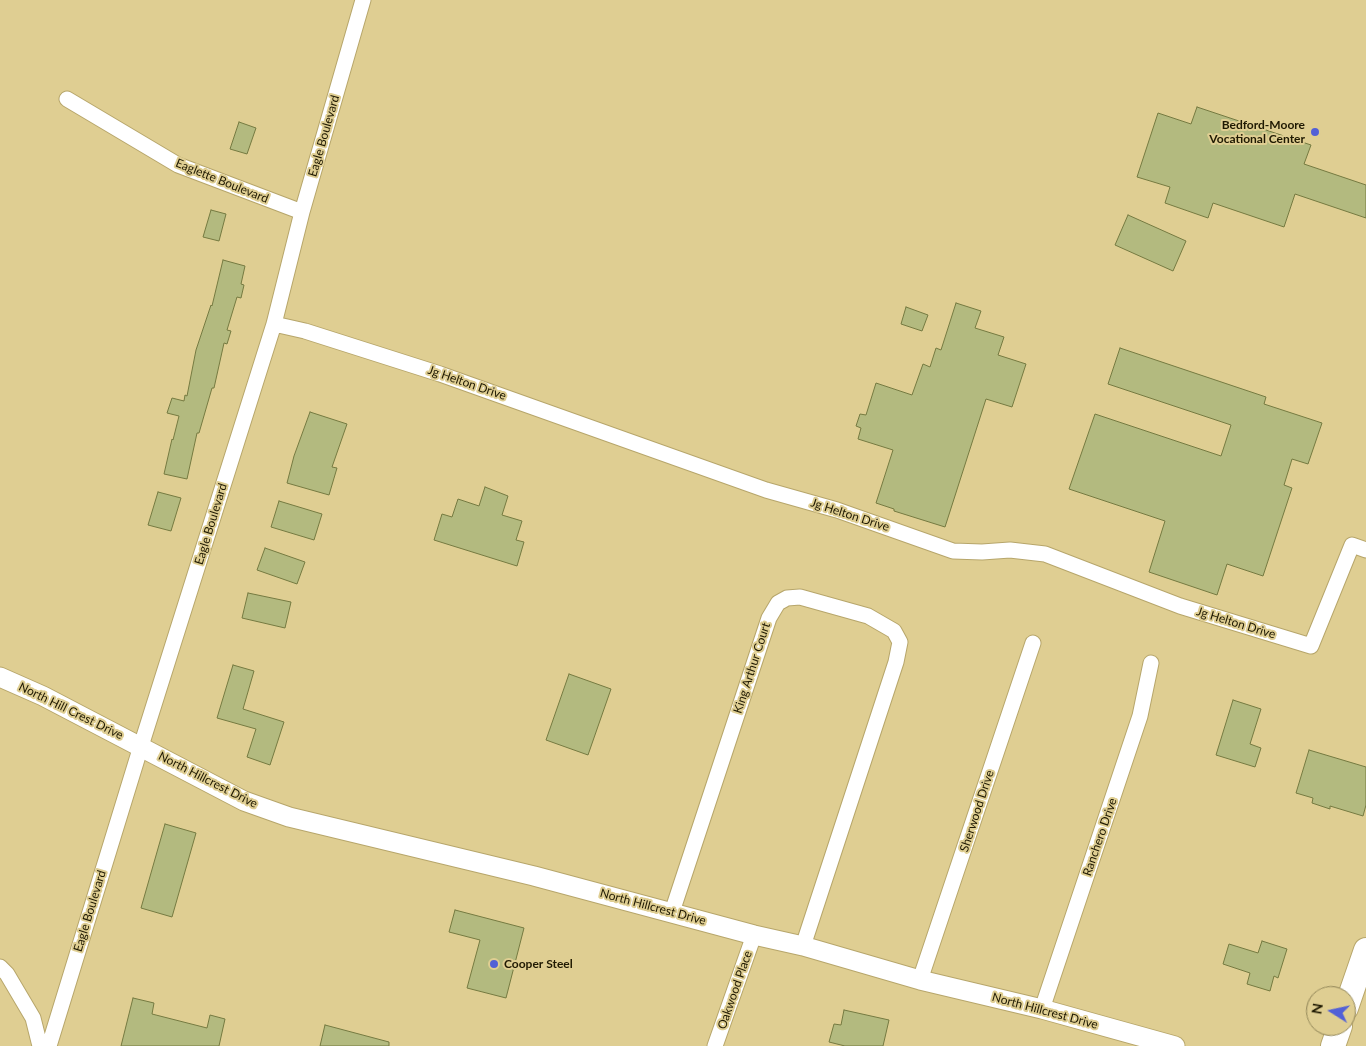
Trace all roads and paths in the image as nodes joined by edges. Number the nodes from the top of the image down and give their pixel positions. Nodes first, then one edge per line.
1 (363, 0) edge
2 (67, 99) dead end
3 (302, 212) junction
4 (274, 324) junction
5 (1366, 550) edge
6 (1033, 643) dead end
7 (1151, 663) dead end
8 (0, 677) edge
9 (141, 746) junction
10 (672, 912) junction
11 (754, 934) junction
12 (803, 946) junction
13 (1366, 950) edge
14 (0, 967) edge
15 (920, 980) junction
16 (1354, 986) edge
17 (1042, 1009) junction
18 (40, 1046) edge
19 (49, 1046) edge
20 (715, 1046) edge
21 (1175, 1046) edge

1 - 3 street, Eagle Boulevard
2 - 3 street, Eaglette Boulevard
3 - 4 street, Eagle Boulevard
4 - 5 street, Jg Helton Drive
4 - 9 street, Eagle Boulevard
6 - 15 street, Sherwood Drive
7 - 17 street, Ranchero Drive
8 - 9 street, North Hill Crest Drive
9 - 10 street, North Hillcrest Drive
9 - 19 street, Eagle Boulevard
10 - 11 street, North Hillcrest Drive
10 - 12 street, King Arthur Court
11 - 12 street, North Hillcrest Drive
11 - 20 street, Oakwood Place
12 - 15 street, North Hillcrest Drive
13 - 16 main road
14 - 18 street
15 - 17 street, North Hillcrest Drive
17 - 21 street, North Hillcrest Drive

